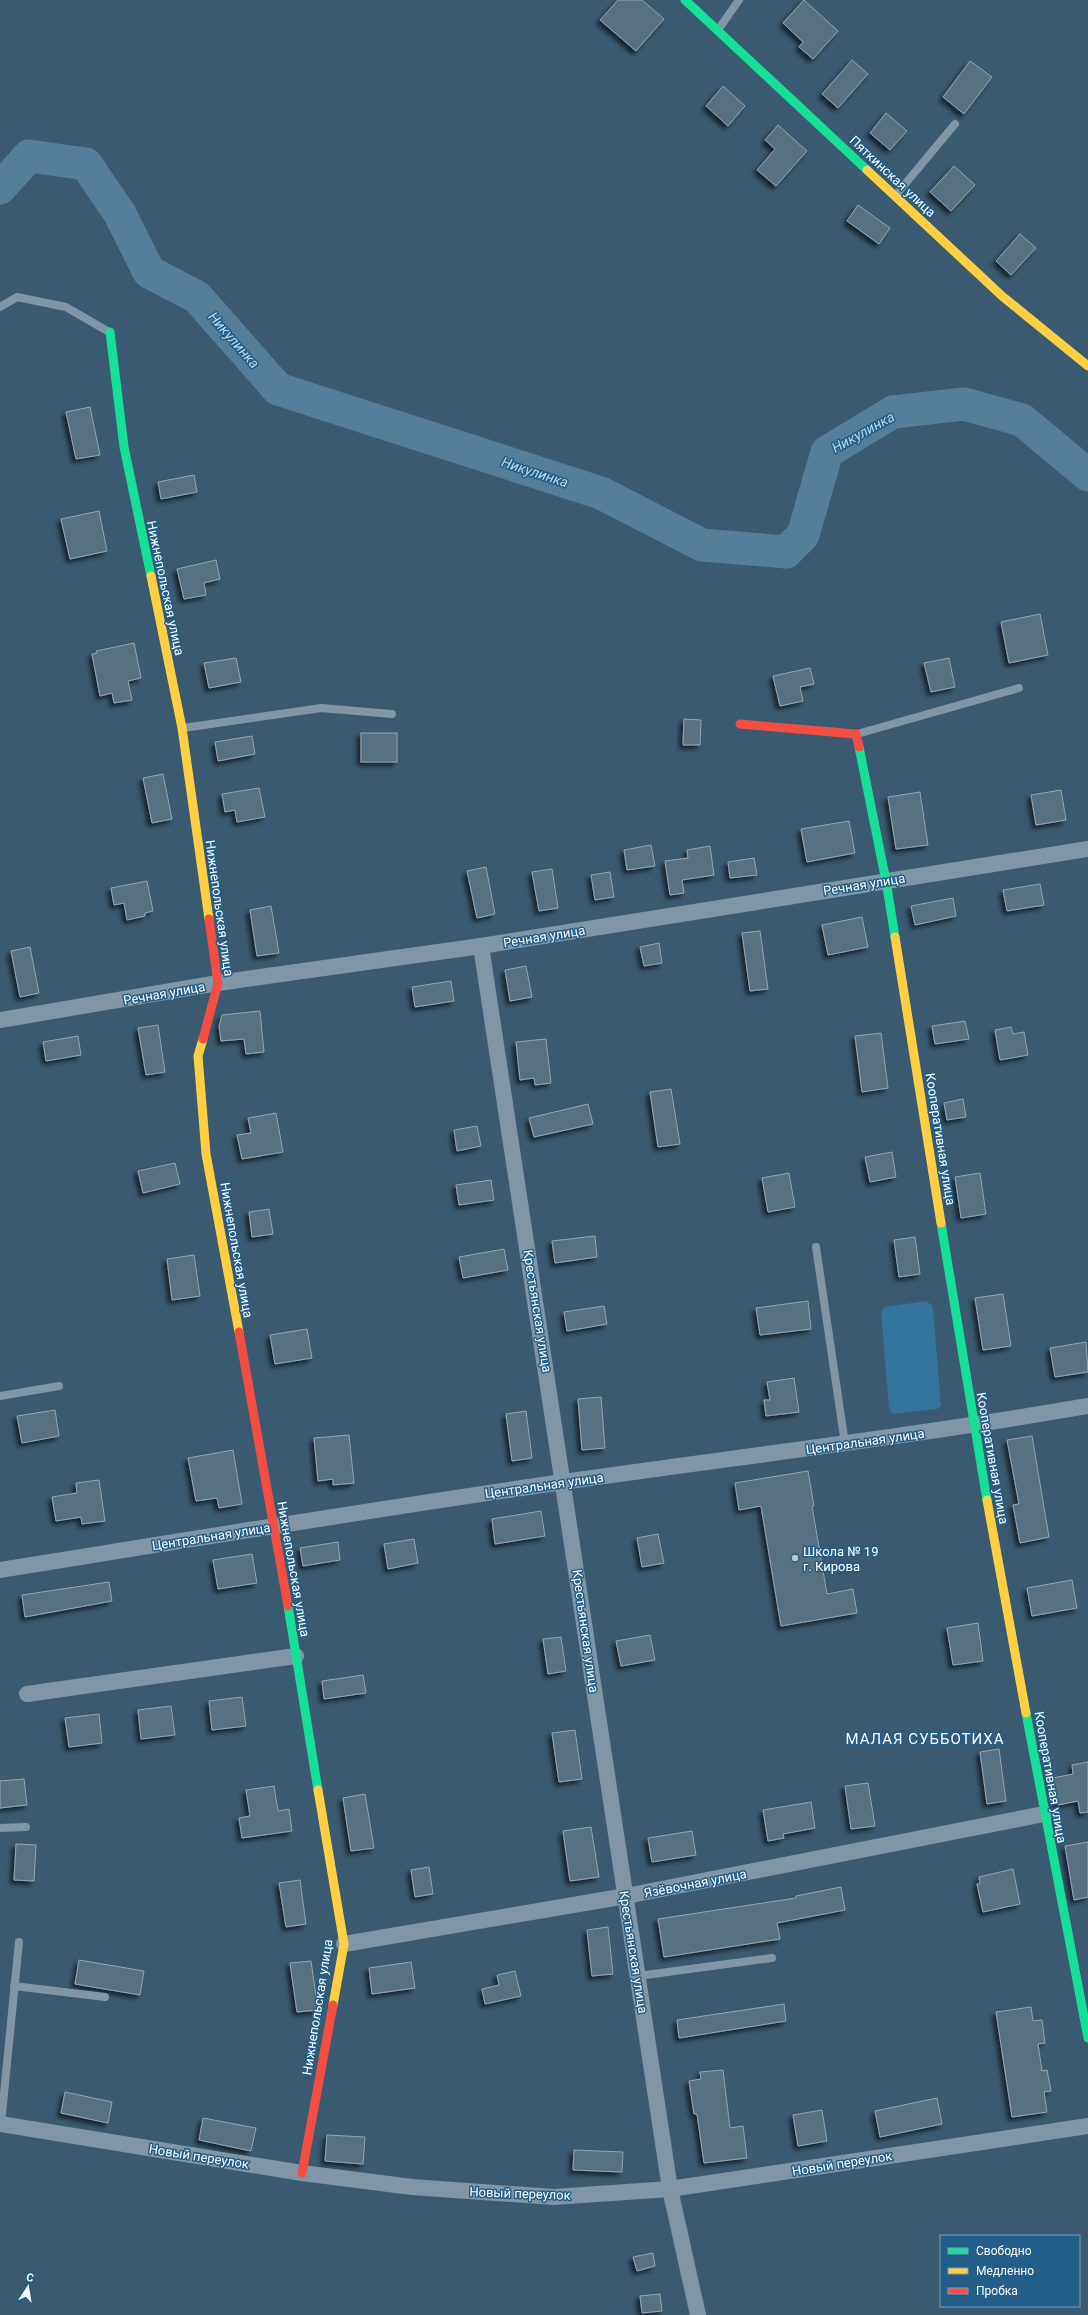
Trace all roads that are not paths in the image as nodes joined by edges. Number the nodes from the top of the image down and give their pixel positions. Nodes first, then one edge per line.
1 (685, 0) edge
2 (740, 0) edge
3 (718, 30) junction
4 (954, 124) dead end
5 (895, 196) junction
6 (0, 307) edge
7 (110, 332) joint
8 (1088, 366) edge
9 (1020, 688) dead end
10 (392, 714) dead end
11 (740, 724) dead end
12 (182, 728) junction
13 (856, 734) junction
14 (1088, 850) edge
15 (886, 881) junction
16 (481, 946) junction
17 (218, 984) junction
18 (0, 1020) edge
19 (816, 1246) dead end
20 (59, 1386) dead end
21 (0, 1396) edge
22 (1088, 1406) edge
23 (974, 1426) junction
24 (845, 1444) junction
25 (564, 1482) junction
26 (274, 1525) junction
27 (0, 1570) edge
28 (296, 1656) junction
29 (27, 1694) dead end
30 (1044, 1814) junction
31 (26, 1827) dead end
32 (0, 1828) edge
33 (626, 1896) junction
34 (19, 1942) dead end
35 (344, 1944) junction
36 (772, 1958) dead end
37 (638, 1976) junction
38 (14, 1986) junction
39 (105, 1997) dead end
40 (1088, 2038) edge
41 (0, 2124) edge
42 (1088, 2126) edge
43 (302, 2173) junction
44 (670, 2189) junction
45 (698, 2315) edge

1 - 3 street, Пяткинская улица
2 - 3 lane
3 - 5 street, Пяткинская улица
4 - 5 lane
5 - 8 street, Пяткинская улица
6 - 7 lane
7 - 12 street, Нижнепольская улица
9 - 13 lane
10 - 12 lane
11 - 13 street
12 - 17 street, Нижнепольская улица
13 - 15 street, Кооперативная улица
14 - 15 street, Речная улица
15 - 16 street, Речная улица
15 - 23 street, Кооперативная улица
16 - 17 street, Речная улица
16 - 25 street, Крестьянская улица
17 - 18 street, Речная улица
17 - 26 street, Нижнепольская улица
19 - 24 lane
20 - 21 lane
22 - 23 street, Центральная улица
23 - 24 street, Центральная улица
23 - 30 street, Кооперативная улица
24 - 25 street, Центральная улица
25 - 26 street, Центральная улица
25 - 33 street, Крестьянская улица
26 - 27 street, Центральная улица
26 - 28 street, Нижнепольская улица
28 - 29 street
28 - 35 street, Нижнепольская улица
30 - 33 street, Язёвочная улица
30 - 40 street, Кооперативная улица
31 - 32 lane
33 - 35 street, Язёвочная улица
33 - 37 street, Крестьянская улица
34 - 38 lane
35 - 43 street, Нижнепольская улица
36 - 37 lane
37 - 44 street, Крестьянская улица
38 - 39 lane
38 - 41 lane
41 - 43 street, Новый переулок
42 - 44 street, Новый переулок
43 - 44 street, Новый переулок
44 - 45 street, Крестьянская улица

